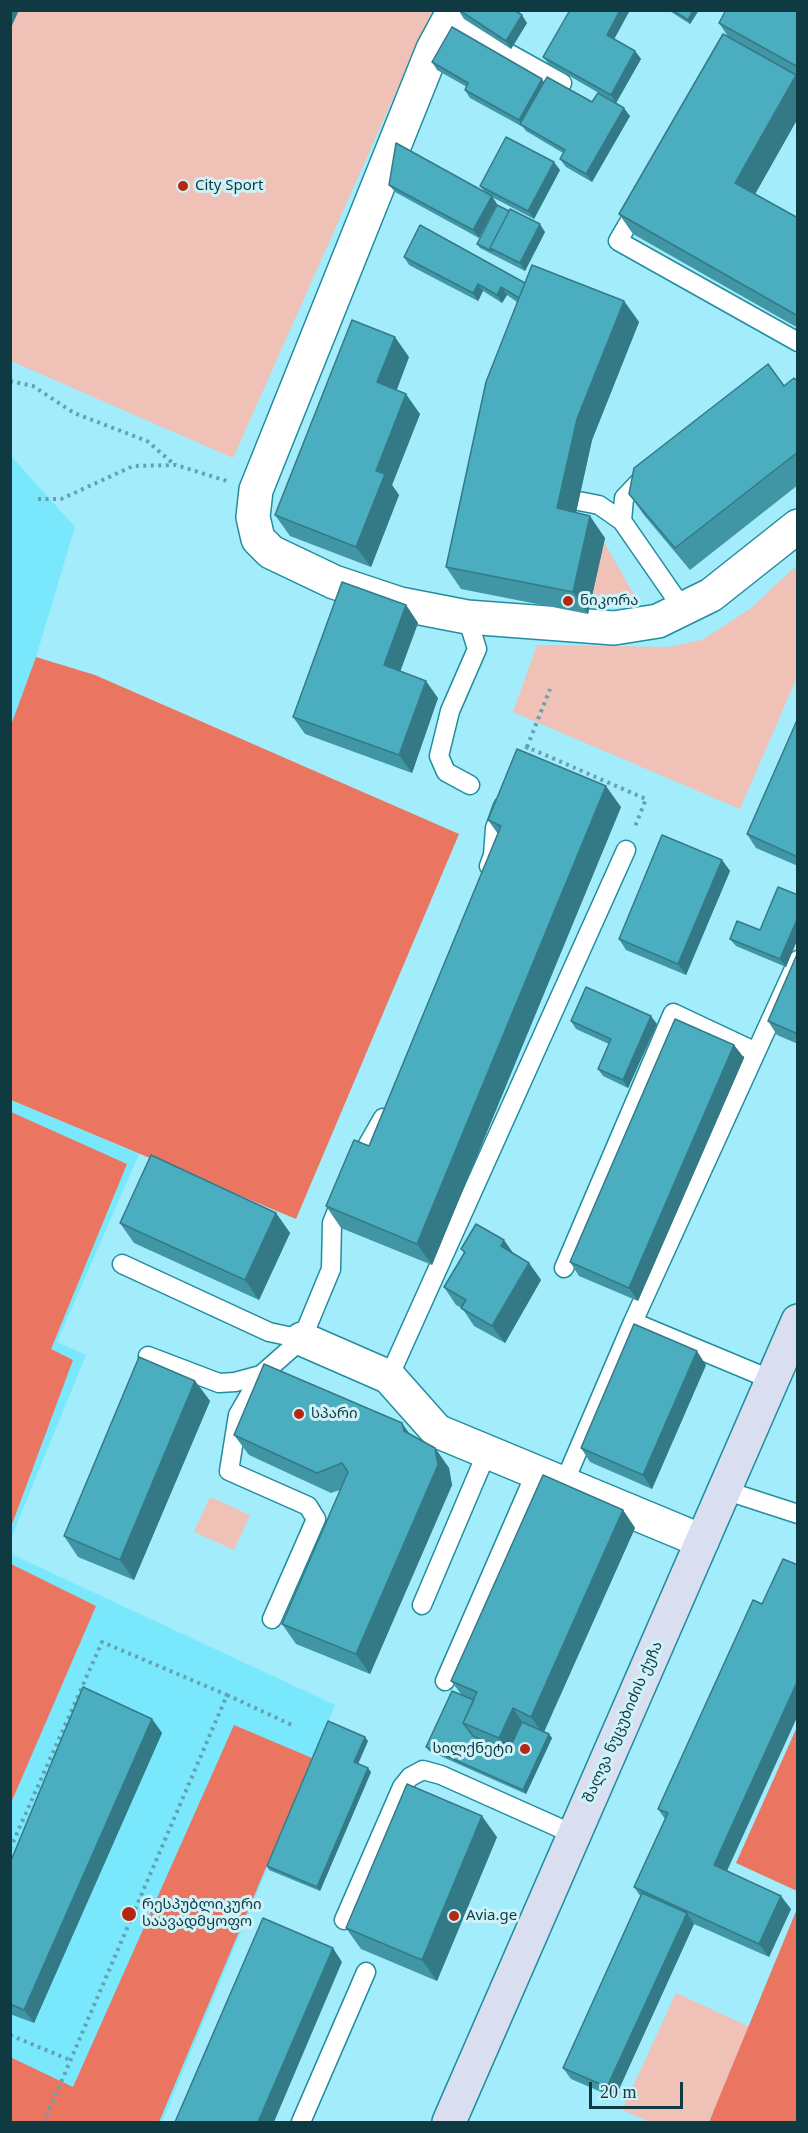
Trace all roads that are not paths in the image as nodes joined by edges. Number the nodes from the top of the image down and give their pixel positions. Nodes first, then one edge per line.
1 (452, 15) edge
2 (562, 83) edge
3 (647, 190) edge
4 (798, 342) edge
5 (655, 466) edge
6 (558, 497) edge
7 (622, 521) junction
8 (798, 526) edge
9 (683, 609) junction
10 (467, 617) junction
11 (519, 765) edge
12 (470, 785) dead end
13 (626, 850) road end
14 (480, 887) edge
15 (798, 960) edge
16 (756, 1052) junction
17 (391, 1100) edge
18 (122, 1264) edge
19 (564, 1268) dead end
20 (798, 1321) edge
21 (633, 1322) junction
22 (302, 1339) junction
23 (148, 1356) dead end
24 (261, 1375) junction
25 (389, 1377) junction
26 (772, 1380) junction
27 (486, 1452) junction
28 (550, 1477) junction
29 (724, 1490) junction
30 (798, 1514) edge
31 (702, 1541) junction
32 (422, 1605) dead end
33 (272, 1619) dead end
34 (445, 1681) dead end
35 (573, 1834) junction
36 (344, 1920) dead end
37 (366, 1972) edge
38 (301, 2122) edge
39 (449, 2122) edge

1 - 2 lane
1 - 10 street
3 - 4 lane
5 - 7 lane
6 - 7 lane
7 - 9 lane
8 - 9 street
9 - 10 street
10 - 12 lane
11 - 14 lane
13 - 25 lane
15 - 16 lane
16 - 19 lane
16 - 21 lane
17 - 22 lane
18 - 22 lane
20 - 26 main road, შალვა ნუცუბიძის ქუჩა
21 - 26 lane
21 - 28 lane
22 - 24 lane
22 - 25 street
23 - 24 lane
24 - 33 lane
25 - 27 street
26 - 29 main road, შალვა ნუცუბიძის ქუჩა
27 - 28 street
27 - 32 lane
28 - 31 street
28 - 34 lane
29 - 30 lane
29 - 31 main road, შალვა ნუცუბიძის ქუჩა
31 - 35 main road, შალვა ნუცუბიძის ქუჩა
35 - 36 lane
35 - 39 main road, შალვა ნუცუბიძის ქუჩა
37 - 38 lane

